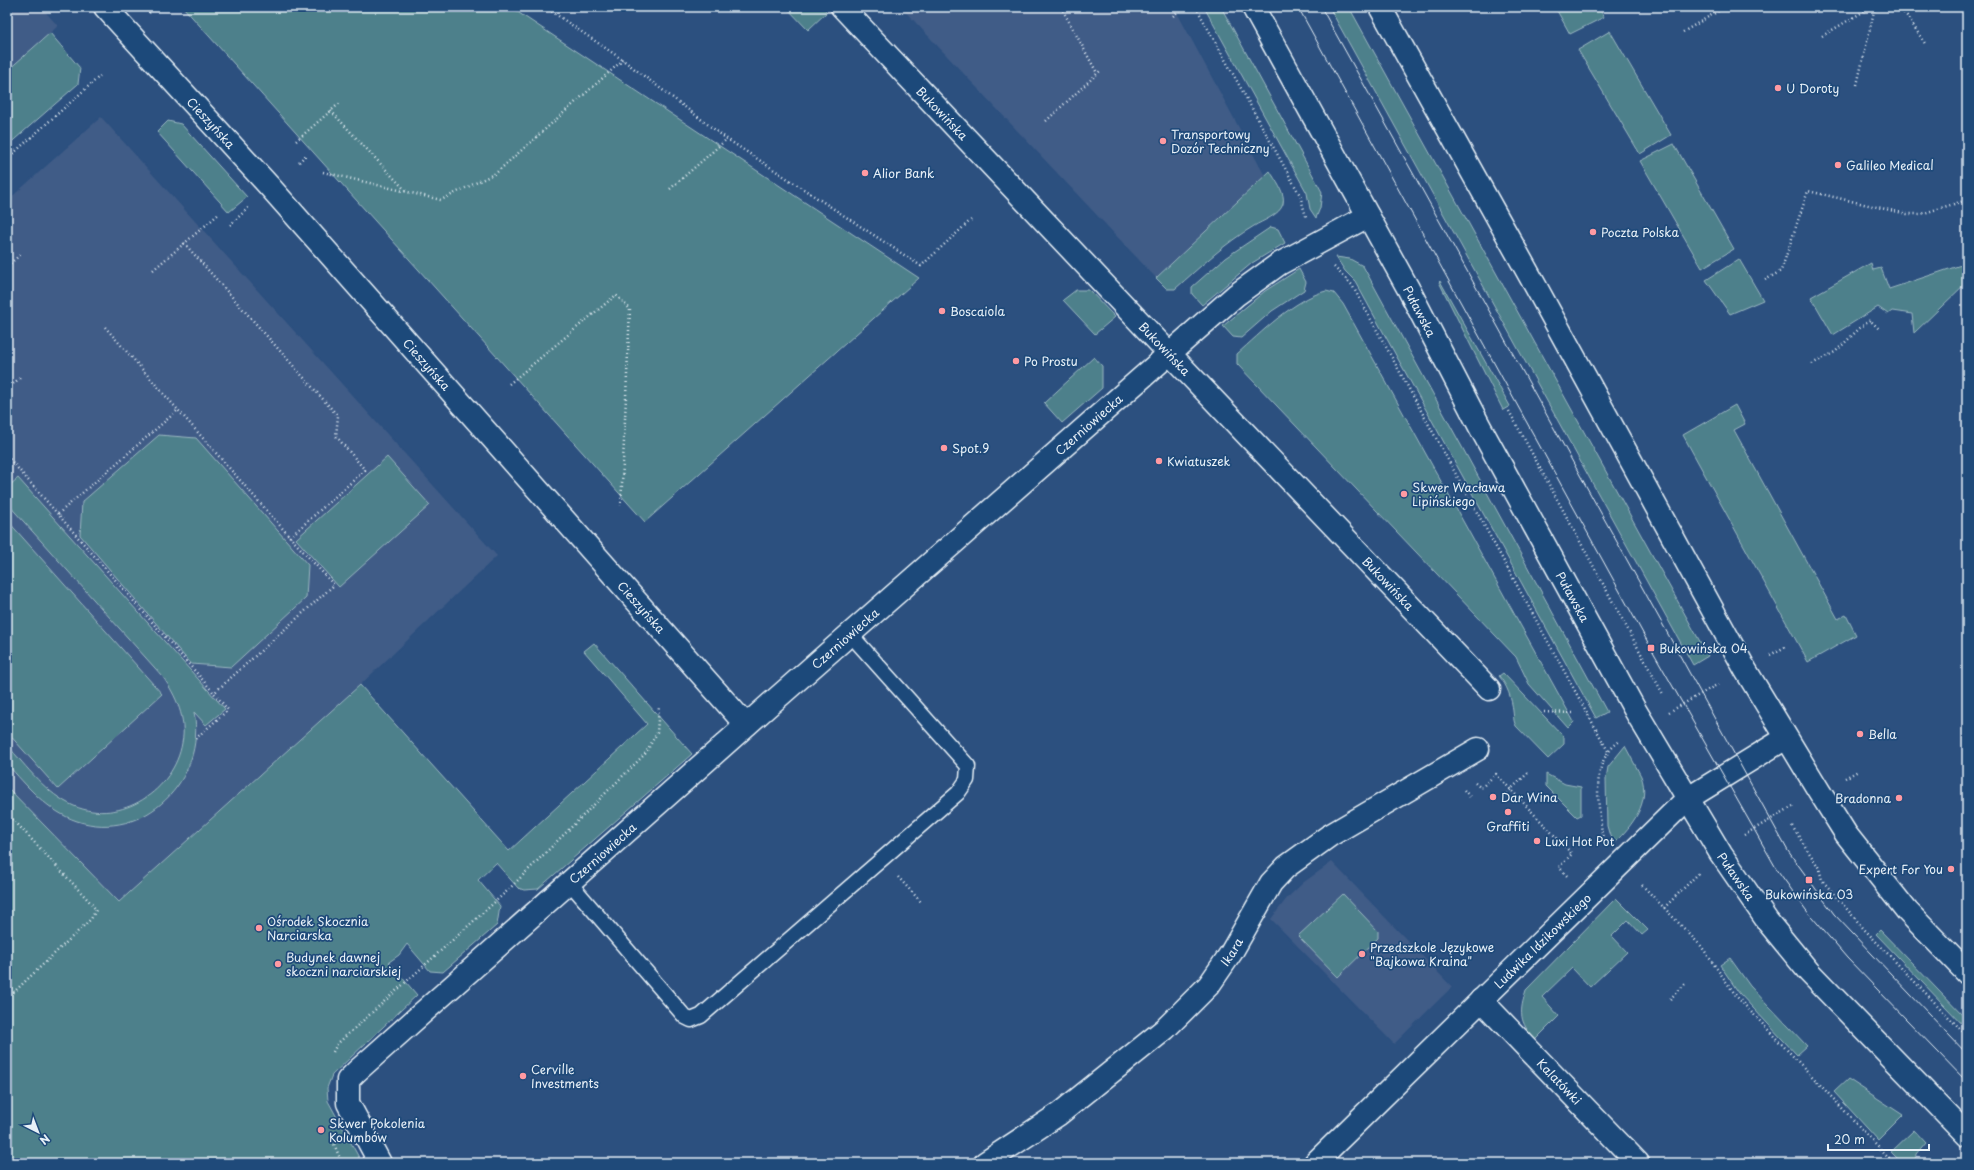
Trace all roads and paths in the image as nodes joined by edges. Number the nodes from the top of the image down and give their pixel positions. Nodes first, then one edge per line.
1 (105, 7) edge
2 (545, 7) edge
3 (842, 7) edge
4 (1061, 7) edge
5 (1182, 7) edge
6 (1196, 7) edge
7 (1253, 7) edge
8 (1380, 7) edge
9 (1725, 7) edge
10 (1871, 7) edge
11 (1876, 7) edge
12 (1898, 7) edge
13 (1173, 16) dead end
14 (1683, 32) dead end
15 (1822, 36) dead end
16 (1926, 45) dead end
17 (623, 60) junction
18 (100, 76) dead end
19 (1858, 85) dead end
20 (341, 102) dead end
21 (331, 111) junction
22 (1046, 121) dead end
23 (727, 139) junction
24 (296, 141) dead end
25 (307, 154) dead end
26 (7, 159) edge
27 (299, 162) dead end
28 (323, 172) dead end
29 (670, 189) dead end
30 (406, 192) junction
31 (1967, 200) edge
32 (254, 203) dead end
33 (220, 213) dead end
34 (1368, 216) junction
35 (972, 220) dead end
36 (1309, 223) dead end
37 (230, 225) dead end
38 (184, 243) junction
39 (20, 255) dead end
40 (1331, 261) dead end
41 (7, 266) edge
42 (153, 270) dead end
43 (1765, 280) dead end
44 (105, 327) dead end
45 (1878, 328) dead end
46 (1169, 354) junction
47 (1812, 364) dead end
48 (21, 376) dead end
49 (509, 384) dead end
50 (7, 389) edge
51 (178, 410) junction
52 (1509, 411) dead end
53 (7, 456) edge
54 (621, 506) dead end
55 (58, 514) junction
56 (290, 537) junction
57 (850, 634) junction
58 (1785, 647) dead end
59 (1765, 658) dead end
60 (1725, 680) dead end
61 (1489, 689) dead end
62 (214, 693) junction
63 (1663, 694) dead end
64 (1678, 708) dead end
65 (1544, 712) dead end
66 (1575, 713) dead end
67 (746, 725) junction
68 (1626, 737) dead end
69 (1786, 738) junction
70 (195, 739) dead end
71 (1478, 749) dead end
72 (1608, 750) junction
73 (1858, 770) dead end
74 (1528, 773) dead end
75 (1843, 778) dead end
76 (1472, 780) dead end
77 (1512, 789) junction
78 (1504, 796) dead end
79 (1687, 799) junction
80 (1790, 807) dead end
81 (7, 813) edge
82 (1792, 826) dead end
83 (1746, 833) dead end
84 (1605, 841) dead end
85 (1697, 875) dead end
86 (897, 876) dead end
87 (1571, 880) dead end
88 (569, 882) junction
89 (1639, 882) dead end
90 (922, 903) dead end
91 (1664, 908) junction
92 (1967, 973) edge
93 (1686, 984) dead end
94 (7, 985) edge
95 (1670, 999) dead end
96 (1481, 1000) junction
97 (1967, 1036) edge
98 (1967, 1135) edge
99 (380, 1163) edge
100 (985, 1163) edge
101 (1315, 1163) edge
102 (1638, 1163) edge
103 (1894, 1163) edge

1 - 67 street, Cieszyńska
2 - 17 path
3 - 46 street, Bukowińska
4 - 22 path
5 - 13 path
6 - 36 path
7 - 34 street, Puławska
8 - 69 street
9 - 14 path
10 - 15 path
11 - 19 path
12 - 16 path
17 - 23 path
17 - 30 path
18 - 26 path
20 - 21 path
21 - 24 path
21 - 30 path
23 - 29 path
23 - 35 path
25 - 27 path
28 - 30 path
31 - 43 path
32 - 37 path
33 - 38 path
34 - 46 street, Czerniowiecka
34 - 79 street, Puławska
38 - 42 path
38 - 56 path
39 - 41 path
40 - 72 path
44 - 51 path
45 - 47 path
46 - 57 street, Czerniowiecka
46 - 61 street, Bukowińska
48 - 50 path
49 - 54 path
51 - 55 path
51 - 56 path
52 - 63 path
53 - 55 path
55 - 62 path
56 - 62 path
57 - 67 street, Czerniowiecka
57 - 88 lane
58 - 59 path
60 - 64 path
62 - 70 path
65 - 66 path
67 - 88 street, Czerniowiecka
68 - 72 path
69 - 79 street, Ludwika Idzikowskiego
69 - 92 street
71 - 100 street, Ikara
72 - 84 path
73 - 75 path
74 - 77 path
76 - 77 path
77 - 78 path
77 - 87 path
79 - 96 street, Ludwika Idzikowskiego
79 - 98 street, Puławska
80 - 83 path
81 - 94 path
82 - 97 path
85 - 91 path
86 - 90 path
88 - 99 street, Czerniowiecka
89 - 91 path
91 - 103 path
93 - 95 path
96 - 101 street, Ludwika Idzikowskiego
96 - 102 street, Kalatówki

